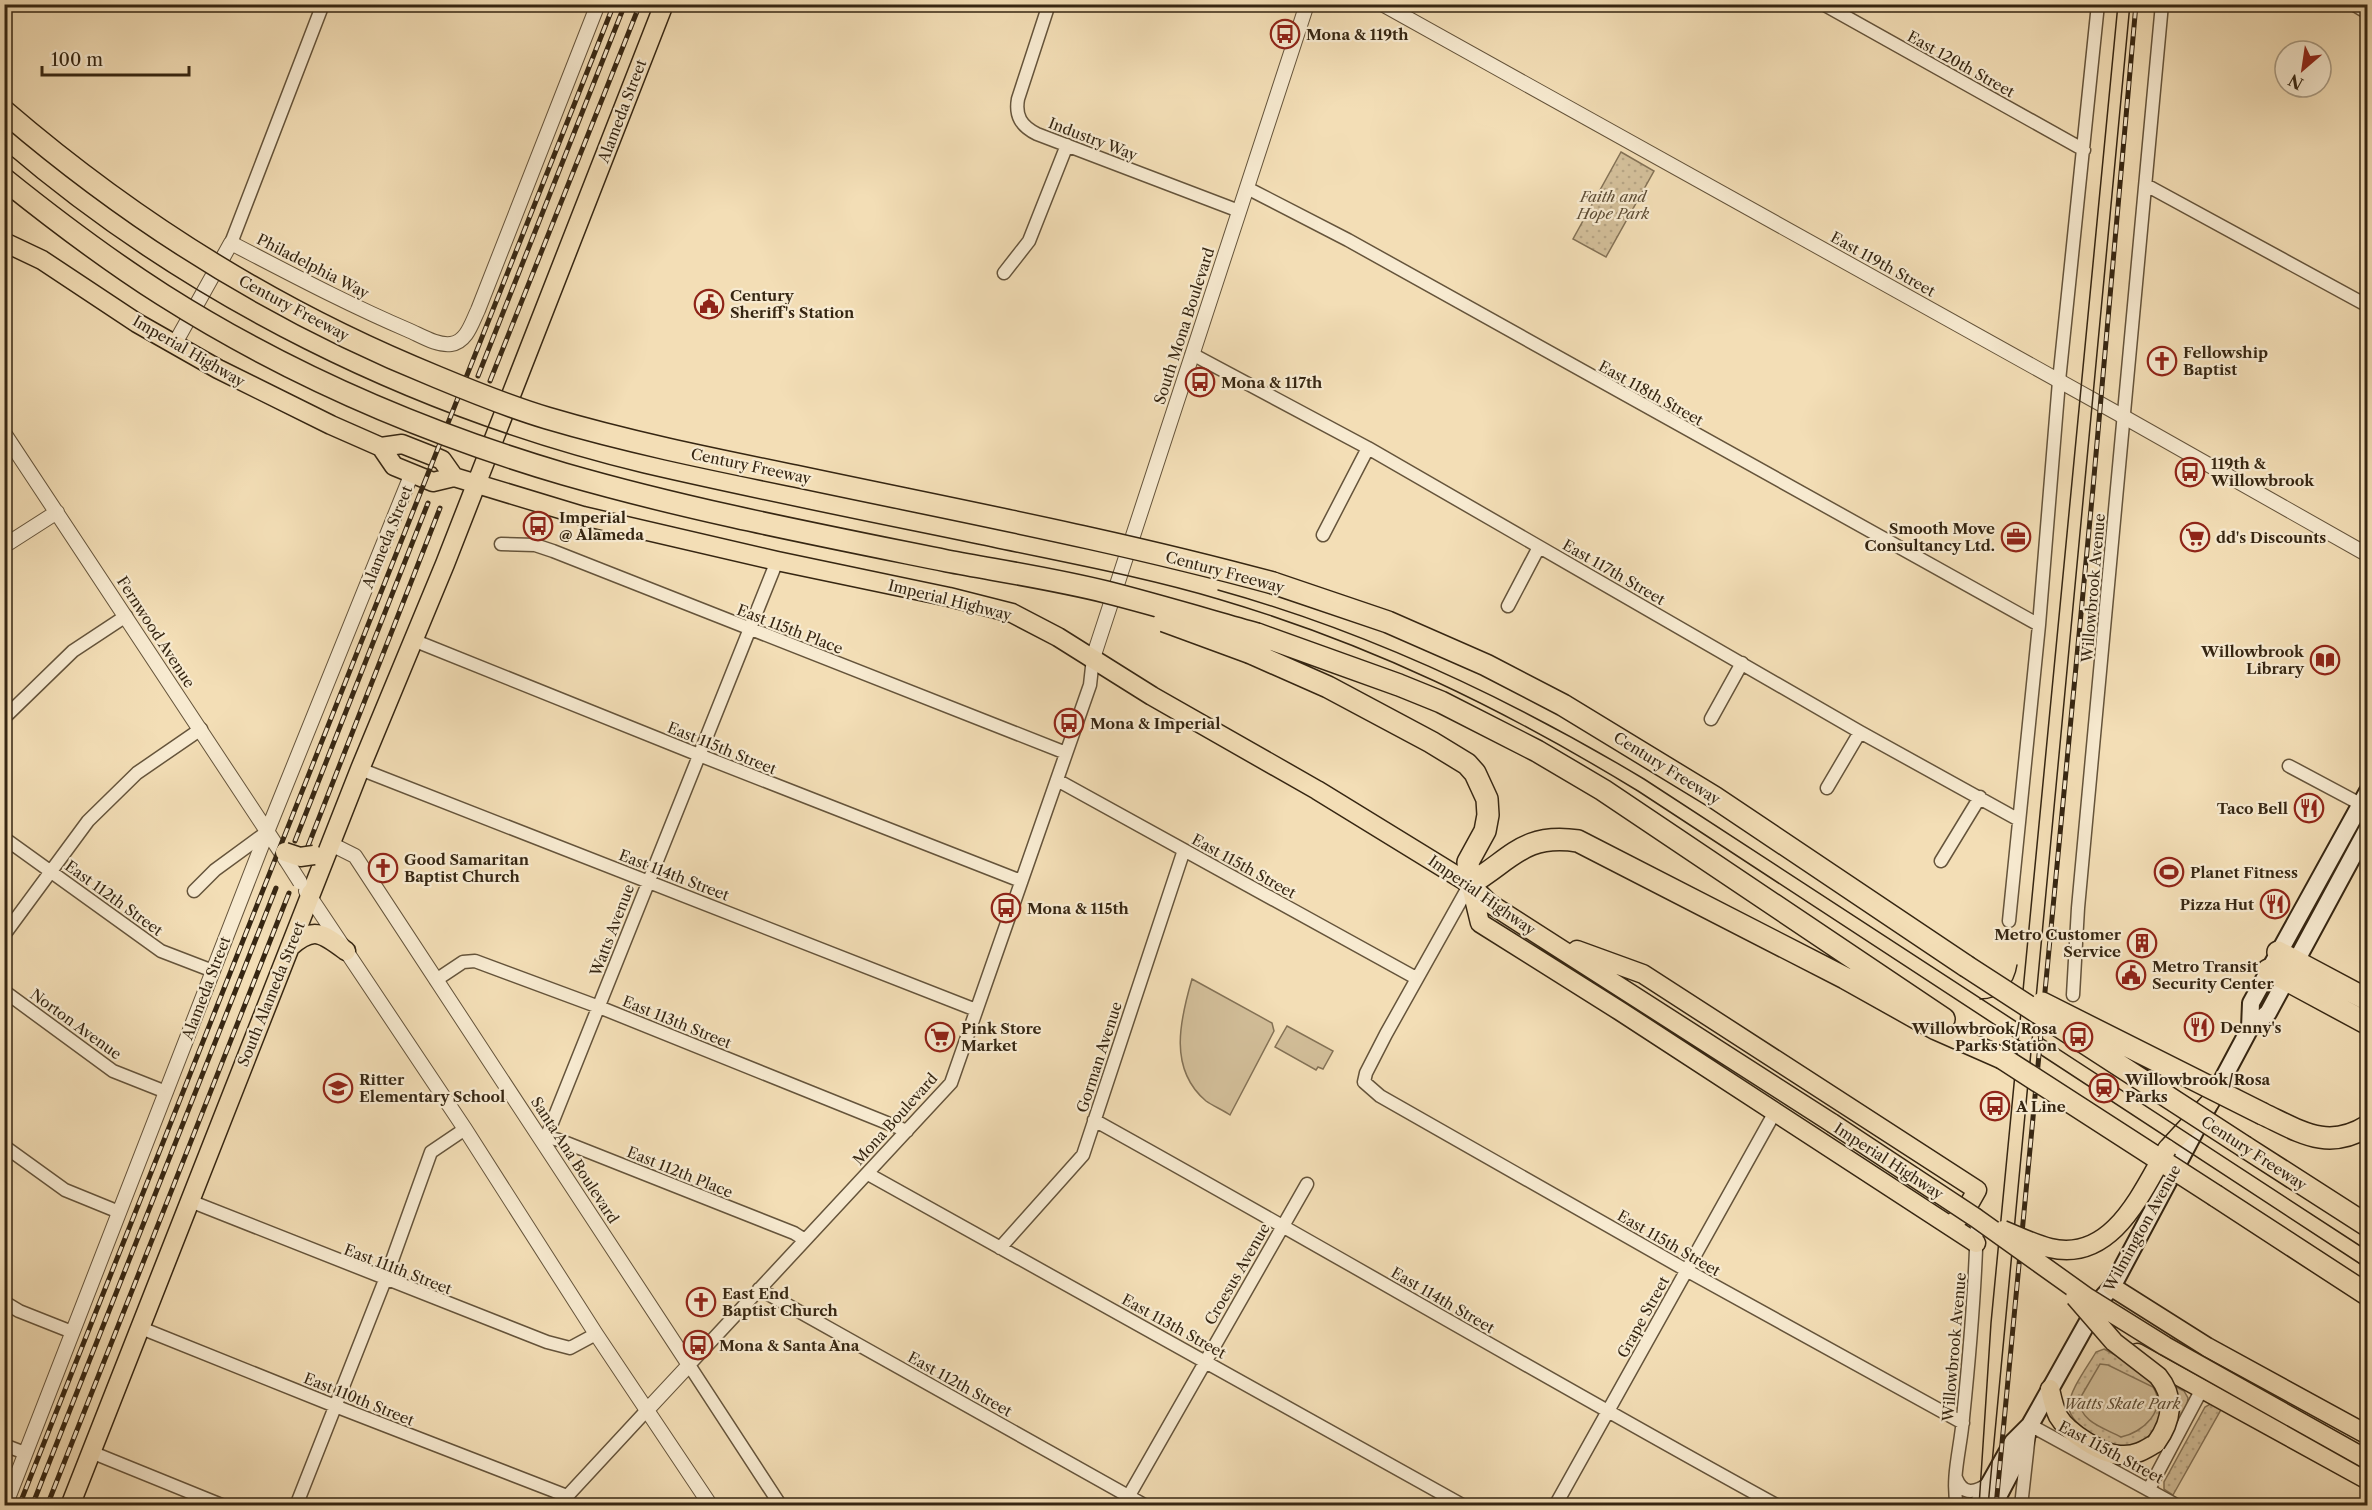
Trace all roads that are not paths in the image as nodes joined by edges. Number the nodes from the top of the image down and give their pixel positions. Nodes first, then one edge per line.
1 (323, 4) edge
2 (598, 4) edge
3 (664, 4) edge
4 (1048, 4) edge
5 (1307, 4) edge
6 (1382, 4) edge
7 (1823, 4) edge
8 (2098, 4) edge
9 (2162, 4) edge
10 (2353, 4) edge
11 (2367, 12) edge
12 (4, 111) edge
13 (1067, 145) junction
14 (2084, 150) junction
15 (4, 179) edge
16 (2146, 185) junction
17 (1247, 188) junction
18 (1239, 211) junction
19 (4, 242) edge
20 (231, 243) junction
21 (1004, 273) dead end
22 (2367, 306) edge
23 (174, 345) junction
24 (1192, 354) junction
25 (2059, 381) junction
26 (2124, 417) junction
27 (4, 433) edge
28 (381, 447) junction
29 (1368, 448) junction
30 (412, 473) junction
31 (454, 477) junction
32 (476, 485) junction
33 (57, 512) junction
34 (1323, 535) dead end
35 (501, 544) dead end
36 (4, 546) edge
37 (1539, 547) junction
38 (2367, 555) edge
39 (777, 561) junction
40 (1508, 606) dead end
41 (126, 616) junction
42 (2039, 625) junction
43 (749, 629) junction
44 (413, 640) junction
45 (1254, 643) junction
46 (1093, 658) junction
47 (1742, 663) junction
48 (4, 718) edge
49 (1711, 719) dead end
50 (201, 729) junction
51 (1860, 732) junction
52 (1066, 753) junction
53 (699, 755) junction
54 (2289, 766) dead end
55 (360, 769) junction
56 (1057, 780) junction
57 (1827, 788) dead end
58 (1980, 797) junction
59 (2365, 800) edge
60 (2019, 820) junction
61 (2367, 828) edge
62 (267, 832) junction
63 (4, 838) edge
64 (331, 844) junction
65 (1184, 850) junction
66 (283, 854) junction
67 (1941, 861) dead end
68 (51, 872) junction
69 (648, 880) junction
70 (1021, 881) junction
71 (1470, 884) junction
72 (305, 889) junction
73 (194, 891) dead end
74 (2009, 921) dead end
75 (4, 935) edge
76 (1547, 940) junction
77 (290, 947) junction
78 (346, 951) junction
79 (1966, 966) junction
80 (2283, 966) junction
81 (213, 971) junction
82 (1416, 978) junction
83 (436, 980) junction
84 (4, 991) edge
85 (2073, 995) dead end
86 (2367, 1000) edge
87 (599, 1007) junction
88 (976, 1010) junction
89 (2367, 1024) edge
90 (1960, 1035) junction
91 (165, 1092) junction
92 (2210, 1102) junction
93 (1775, 1112) junction
94 (1094, 1120) junction
95 (2367, 1126) edge
96 (465, 1129) junction
97 (907, 1131) junction
98 (544, 1143) junction
99 (4, 1146) edge
100 (868, 1174) junction
101 (1307, 1184) dead end
102 (1977, 1190) junction
103 (190, 1201) junction
104 (119, 1212) junction
105 (1976, 1218) junction
106 (1947, 1224) junction
107 (1283, 1225) junction
108 (2367, 1226) edge
109 (805, 1240) junction
110 (1976, 1243) junction
111 (1000, 1248) junction
112 (1686, 1270) junction
113 (2058, 1278) junction
114 (384, 1280) junction
115 (759, 1289) junction
116 (2106, 1293) junction
117 (2367, 1295) edge
118 (4, 1302) edge
119 (2086, 1325) junction
120 (141, 1328) junction
121 (72, 1332) junction
122 (596, 1334) junction
123 (1205, 1361) junction
124 (689, 1365) junction
125 (2050, 1389) junction
126 (2202, 1389) junction
127 (335, 1406) junction
128 (647, 1410) junction
129 (1607, 1412) junction
130 (1963, 1423) junction
131 (2030, 1425) junction
132 (2367, 1435) edge
133 (4, 1444) edge
134 (25, 1452) junction
135 (91, 1452) junction
136 (2367, 1460) edge
137 (1956, 1478) junction
138 (2367, 1480) edge
139 (1990, 1482) junction
140 (2149, 1489) junction
141 (563, 1501) edge
142 (1126, 1501) edge
143 (1995, 1502) edge
144 (5, 1506) edge
145 (70, 1506) edge
146 (224, 1506) edge
147 (296, 1506) edge
148 (711, 1506) edge
149 (782, 1506) edge
150 (1146, 1506) edge
151 (1464, 1506) edge
152 (1555, 1506) edge
153 (1778, 1506) edge
154 (1957, 1506) edge
155 (1977, 1506) edge
156 (2019, 1506) edge
157 (2178, 1506) edge

1 - 20 street
2 - 20 street, Philadelphia Way
3 - 32 main road, Alameda Street
4 - 13 street, Industry Way
5 - 17 street, South Mona Boulevard
6 - 25 street, East 119th Street
7 - 14 street, East 120th Street
8 - 14 street
9 - 16 street, Willowbrook Avenue
10 - 11 street
12 - 79 highway, Century Freeway, bridge
13 - 18 street, Industry Way
13 - 21 street
14 - 25 street
15 - 45 highway, bridge
16 - 22 street
16 - 26 street, Willowbrook Avenue
17 - 18 street, South Mona Boulevard
17 - 42 street, East 118th Street
18 - 24 street, South Mona Boulevard
19 - 23 main road, Imperial Highway
20 - 23 street
23 - 28 main road, Imperial Highway
24 - 29 street, East 117th Street
24 - 46 street, South Mona Boulevard
25 - 26 street, East 119th Street
25 - 42 street
26 - 38 street, East 119th Street
26 - 85 street, Willowbrook Avenue
27 - 33 street, Fernwood Avenue
28 - 30 main road, Imperial Highway
28 - 31 main road, Imperial Highway
29 - 34 street
29 - 37 street, East 117th Street
30 - 31 main road, Imperial Highway
30 - 62 street, Alameda Street
31 - 32 main road, Imperial Highway
32 - 39 main road, Imperial Highway
32 - 44 main road, South Alameda Street
33 - 36 street
33 - 41 street, Fernwood Avenue
35 - 43 street, East 115th Place
37 - 40 street
37 - 47 street, East 117th Street
39 - 43 street, Watts Avenue
39 - 46 main road, Imperial Highway
41 - 48 street
41 - 50 street, Fernwood Avenue
42 - 60 street
43 - 52 street, East 115th Place
43 - 53 street, Watts Avenue
44 - 53 street, East 115th Street
44 - 55 main road, South Alameda Street
45 - 71 highway
45 - 90 highway
46 - 52 street, Mona Boulevard
46 - 71 main road, Imperial Highway
47 - 49 street
47 - 51 street, East 117th Street
50 - 62 street, Fernwood Avenue
50 - 68 street
51 - 57 street
51 - 58 street, East 117th Street
52 - 56 street, Mona Boulevard
53 - 69 street, Watts Avenue
53 - 70 street, East 115th Street
54 - 59 street
55 - 64 main road, South Alameda Street
55 - 69 street, East 114th Street
56 - 65 street, East 115th Street
56 - 70 street, Mona Boulevard
58 - 60 street, East 117th Street
58 - 67 street
59 - 80 main road, Wilmington Avenue
60 - 74 street
61 - 80 main road, Wilmington Avenue
62 - 66 street, Fernwood Avenue
62 - 73 street
62 - 81 street, Alameda Street
63 - 68 street, East 112th Street
64 - 66 main road, bridge
64 - 72 main road, South Alameda Street
64 - 83 street, Santa Ana Boulevard
65 - 82 street, East 115th Street
65 - 94 street, Gorman Avenue
66 - 72 street, bridge
68 - 75 street
68 - 81 street, East 112th Street
69 - 87 street, Watts Avenue
69 - 88 street, East 114th Street
70 - 88 street, Mona Boulevard
71 - 76 main road, Imperial Highway
71 - 82 street
71 - 90 highway
71 - 93 main road
72 - 77 main road, South Alameda Street
72 - 78 street
76 - 102 main road
76 - 105 main road, Imperial Highway, bridge
77 - 78 main road
77 - 103 main road, South Alameda Street
78 - 96 street
79 - 95 highway, bridge
79 - 108 highway, Century Freeway, bridge
80 - 86 highway
80 - 89 highway
80 - 92 main road, Wilmington Avenue
81 - 91 street, Alameda Street
82 - 112 street, East 115th Street
83 - 87 street, East 113th Street
83 - 98 street, Santa Ana Boulevard
84 - 91 street, Norton Avenue
87 - 97 street, East 113th Street
87 - 98 street, Watts Avenue
88 - 97 street, Mona Boulevard
90 - 117 highway, bridge
91 - 104 street, Alameda Street
92 - 105 main road, bridge
92 - 116 main road, Wilmington Avenue
93 - 106 main road
93 - 112 street, Grape Street
94 - 107 street, East 114th Street
94 - 111 street, Gorman Avenue
96 - 114 street
96 - 122 street
97 - 100 street, Mona Boulevard
98 - 109 street, East 112th Place
98 - 124 street, Santa Ana Boulevard
99 - 104 street
100 - 109 street, Mona Boulevard
100 - 111 street, East 113th Street
101 - 107 street, Croesus Avenue
102 - 106 main road
102 - 110 street, Willowbrook Avenue
103 - 114 street, East 111th Street
103 - 120 main road, South Alameda Street
104 - 121 street, Alameda Street
105 - 113 main road, Imperial Highway, bridge
106 - 110 main road
107 - 123 street, Croesus Avenue
107 - 129 street, East 114th Street
109 - 115 street, Mona Boulevard
110 - 130 street, Willowbrook Avenue
111 - 123 street, East 113th Street
112 - 129 street, Grape Street
112 - 130 street, East 115th Street
113 - 125 main road, bridge
113 - 136 main road, Imperial Highway, bridge
114 - 122 street, East 111th Street
114 - 127 street
115 - 124 street, Mona Boulevard
115 - 142 street, East 112th Street
116 - 119 main road, Wilmington Avenue
116 - 132 main road
118 - 121 street
119 - 125 main road, Wilmington Avenue
119 - 126 main road
120 - 127 street, East 110th Street
120 - 135 main road, South Alameda Street
121 - 134 street, Alameda Street
122 - 128 street
123 - 142 street, Croesus Avenue
123 - 151 street, East 113th Street
124 - 128 street, Mona Boulevard
124 - 149 street, Santa Ana Boulevard
125 - 131 main road, Wilmington Avenue
126 - 138 main road
126 - 140 street
127 - 141 street, East 110th Street
127 - 147 street
128 - 141 street, Mona Boulevard
128 - 148 street
129 - 152 street, Grape Street
129 - 153 street, East 114th Street
130 - 137 street, Willowbrook Avenue
131 - 139 main road, Wilmington Avenue
131 - 140 street, East 115th Street
131 - 143 main road, Wilmington Avenue
131 - 156 street
133 - 134 street
134 - 144 street, Alameda Street
135 - 145 main road, South Alameda Street
135 - 146 street
137 - 139 street
137 - 154 street, Willowbrook Avenue
139 - 155 main road, Wilmington Avenue
140 - 157 street, East 115th Street
142 - 150 street, East 112th Street
143 - 156 street

